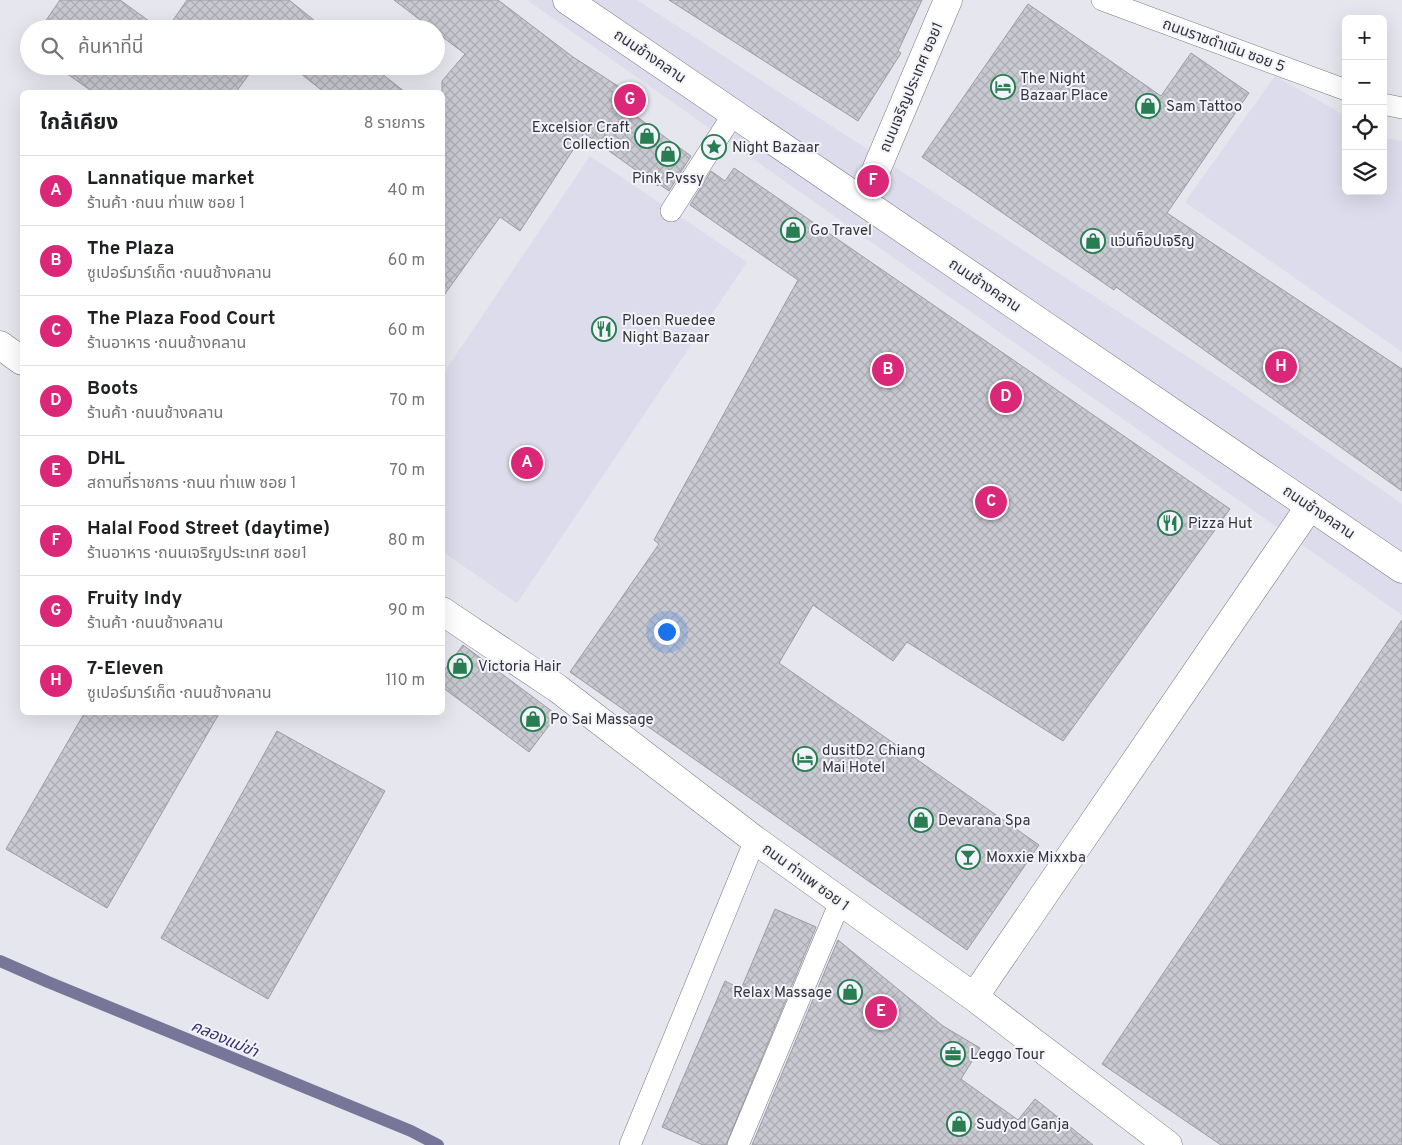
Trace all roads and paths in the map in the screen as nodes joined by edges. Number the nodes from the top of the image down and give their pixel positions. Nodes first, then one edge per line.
1 (567, 0) edge
2 (948, 0) edge
3 (1102, 0) edge
4 (1342, 89) edge
5 (1387, 105) edge
6 (1402, 108) edge
7 (734, 114) junction
8 (863, 202) junction
9 (672, 211) dead end
10 (0, 345) edge
11 (20, 360) edge
12 (1310, 506) junction
13 (1402, 569) edge
14 (445, 613) edge
15 (755, 840) junction
16 (840, 902) junction
17 (974, 997) junction
18 (630, 1145) edge
19 (738, 1145) edge
20 (1168, 1145) edge

1 - 7 street, ถนนช้างคลาน
2 - 8 street, ถนนเจริญประเทศ ซอย1
3 - 4 lane, ถนนราชดำเนิน ซอย 5
5 - 6 lane
7 - 8 street, ถนนช้างคลาน
7 - 9 lane
8 - 12 street, ถนนช้างคลาน
10 - 11 street
12 - 13 street, ถนนช้างคลาน
12 - 17 street
14 - 15 street, ถนน ท่าแพ ซอย 1
15 - 16 street, ถนน ท่าแพ ซอย 1
15 - 18 lane
16 - 17 street, ถนน ท่าแพ ซอย 1
16 - 19 lane
17 - 20 street, ถนน ท่าแพ ซอย 1

